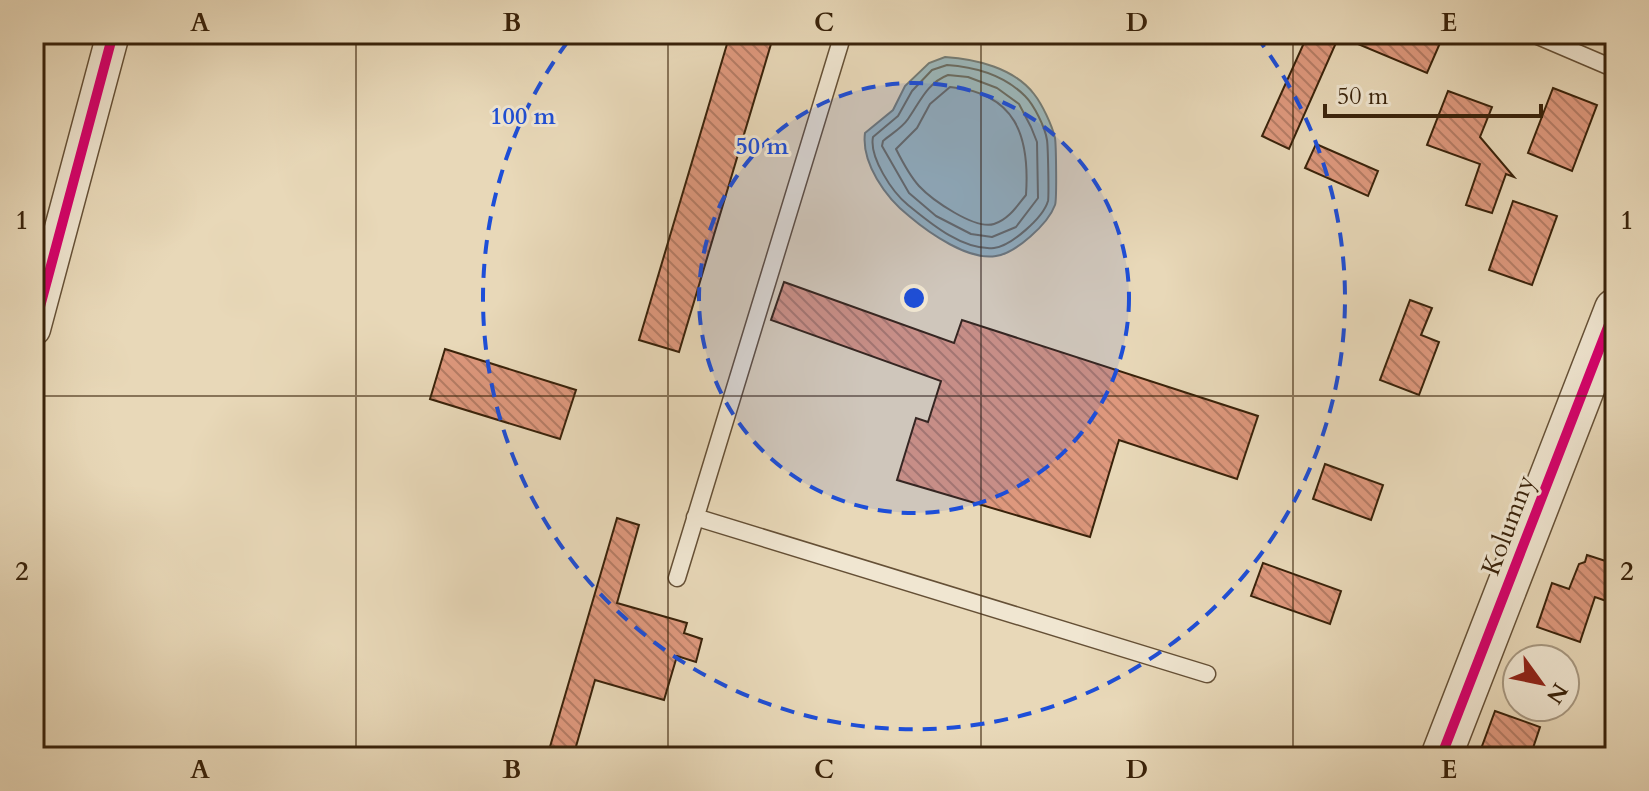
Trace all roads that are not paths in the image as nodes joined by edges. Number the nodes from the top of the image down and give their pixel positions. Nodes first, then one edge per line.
1 (113, 34) edge
2 (843, 34) edge
3 (1533, 34) edge
4 (1615, 69) edge
5 (45, 241) edge
6 (1615, 309) edge
7 (34, 329) edge
8 (695, 517) junction
9 (677, 578) dead end
10 (1207, 674) dead end
11 (1441, 757) edge

1 - 5 street
2 - 8 lane
3 - 4 lane
5 - 7 street
6 - 11 street, Kolumny
8 - 9 lane
8 - 10 lane

